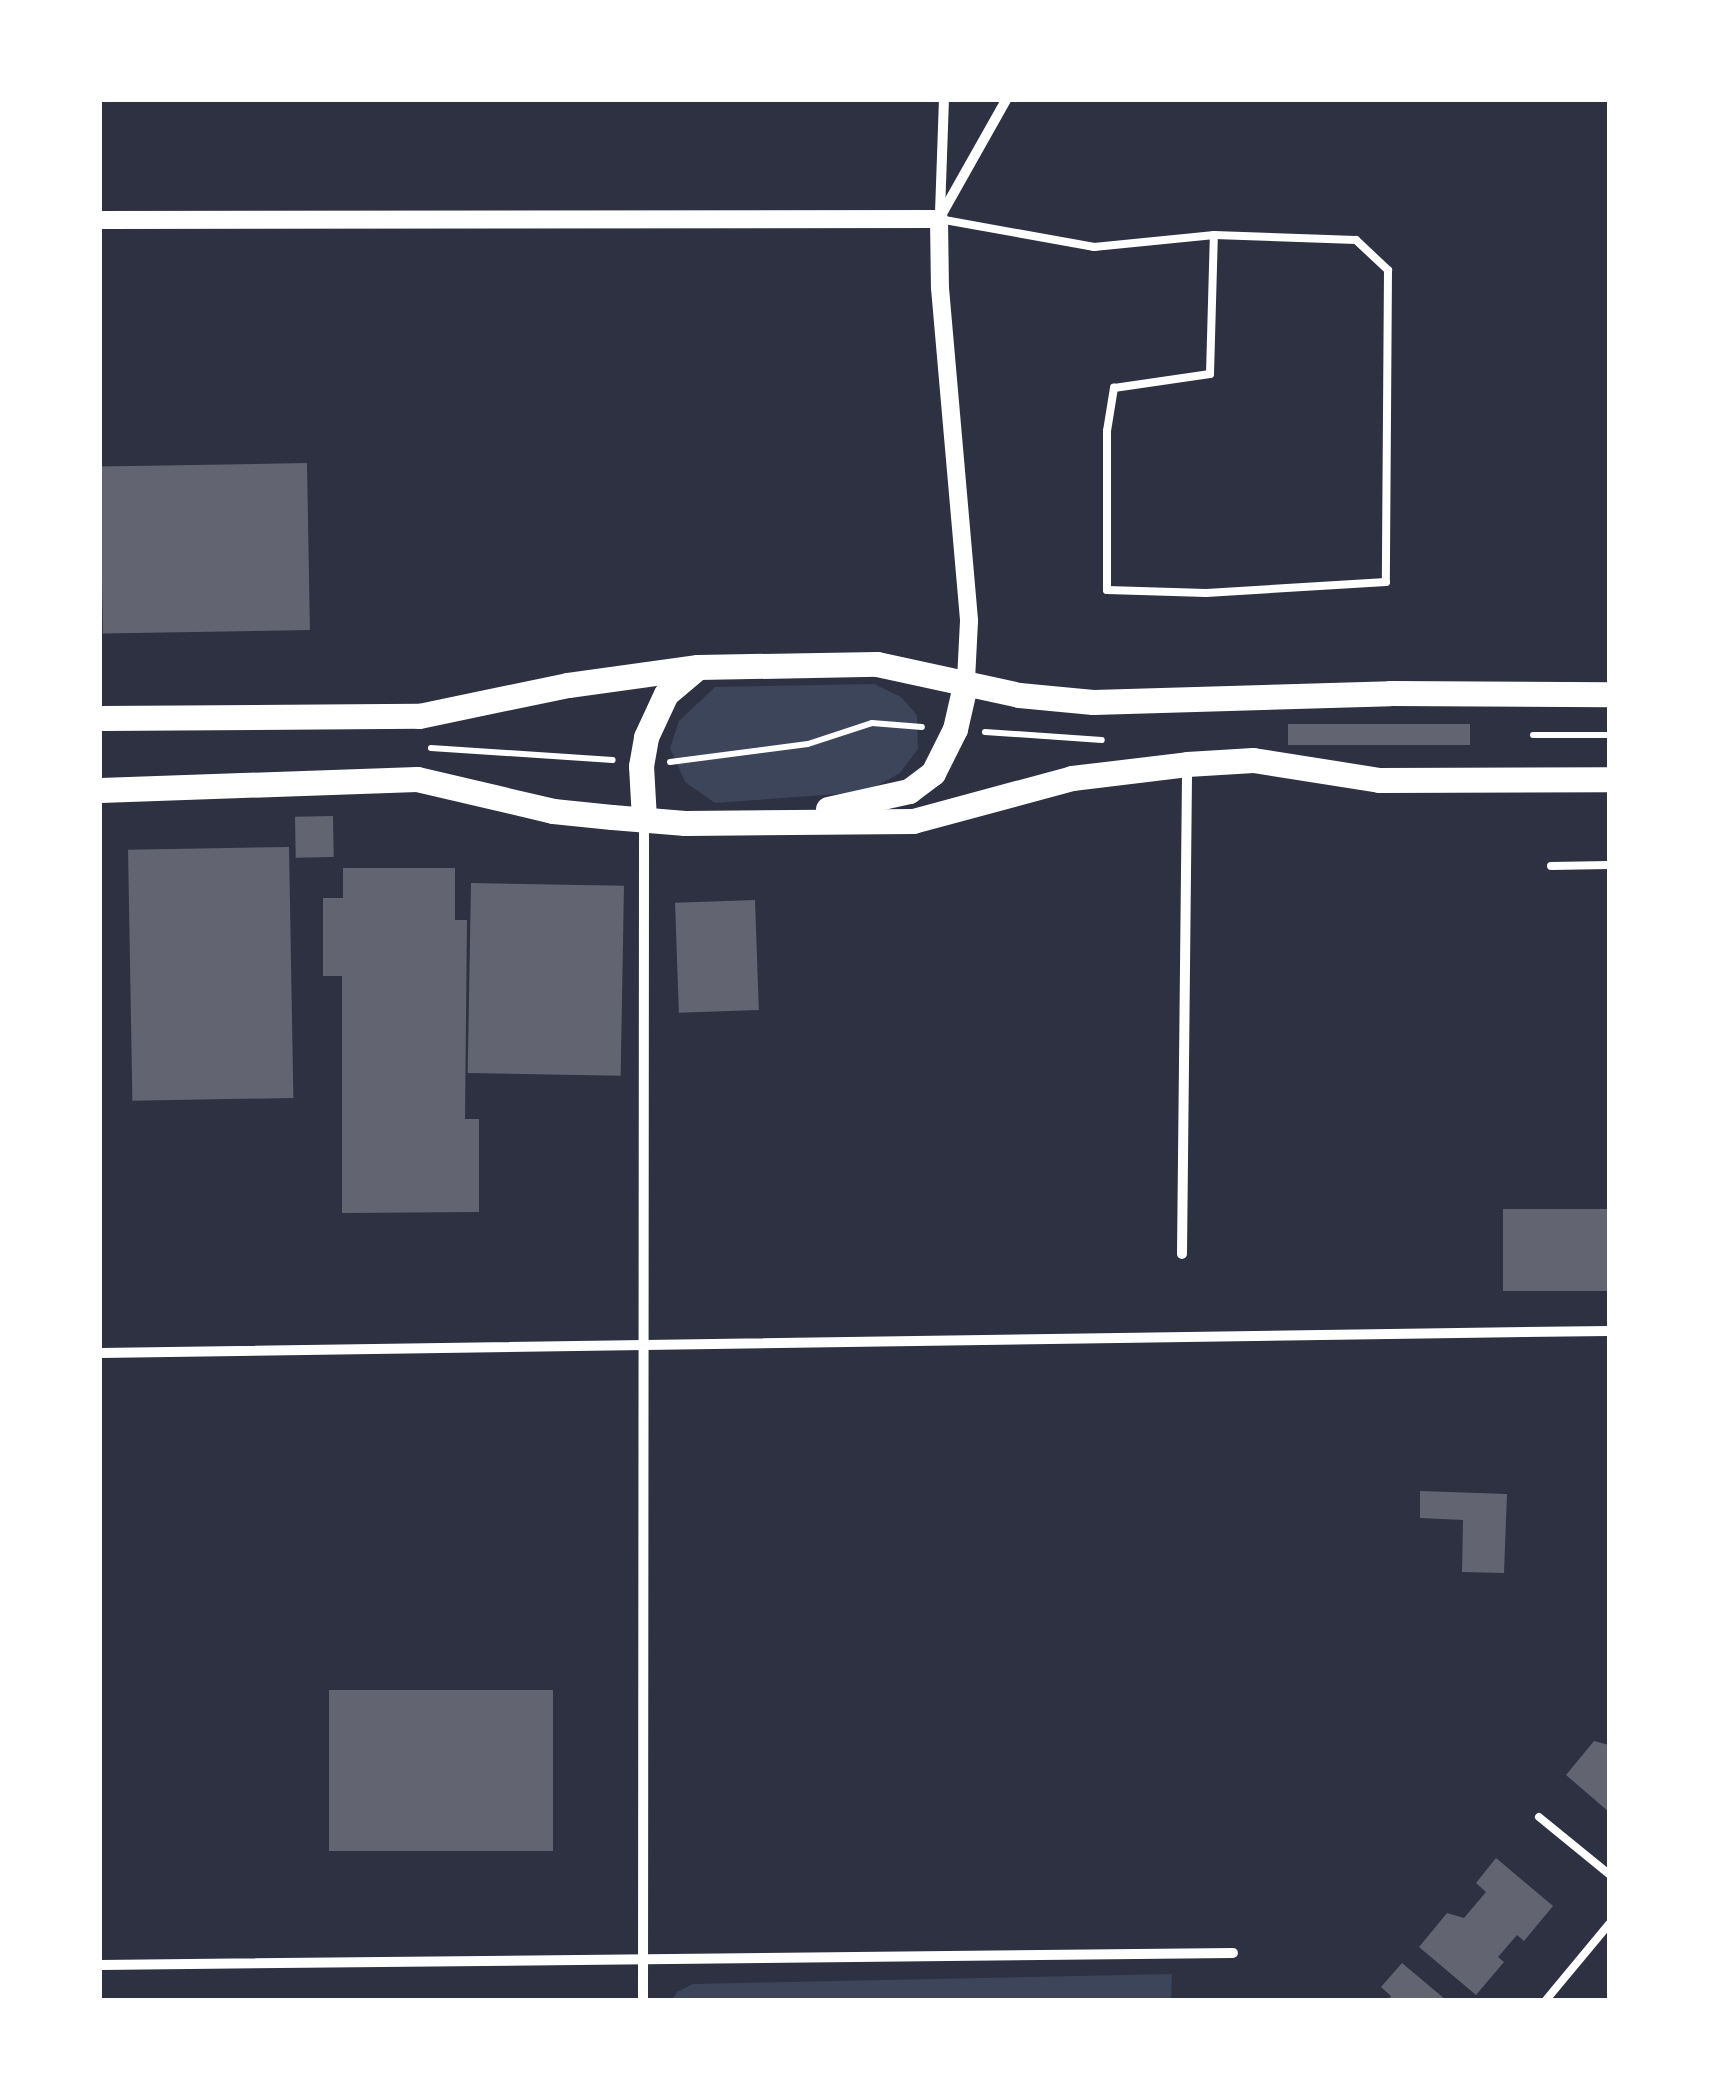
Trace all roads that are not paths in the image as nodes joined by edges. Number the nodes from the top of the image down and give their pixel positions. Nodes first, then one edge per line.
1 (944, 100) edge
2 (1006, 100) edge
3 (939, 219) junction
4 (100, 220) edge
5 (1214, 236) junction
6 (698, 667) junction
7 (966, 681) junction
8 (1609, 694) edge
9 (100, 718) edge
10 (1187, 764) junction
11 (1609, 779) edge
12 (100, 790) edge
13 (644, 819) junction
14 (734, 822) junction
15 (1609, 865) edge
16 (1550, 866) dead end
17 (1182, 1254) dead end
18 (1609, 1332) edge
19 (646, 1345) junction
20 (100, 1353) edge
21 (1539, 1818) dead end
22 (1609, 1874) edge
23 (1609, 1924) edge
24 (1233, 1954) dead end
25 (644, 1960) junction
26 (100, 1965) edge
27 (643, 2000) edge
28 (1546, 2000) edge

1 - 3 street
2 - 3 street
3 - 4 street
3 - 5 lane
3 - 7 street
5 - 5 lane
6 - 7 main road
6 - 9 main road
6 - 13 main road
7 - 8 main road
7 - 14 main road
10 - 11 main road
10 - 14 main road
10 - 17 street
12 - 13 main road
13 - 14 main road
13 - 19 street
15 - 16 lane
18 - 19 street
19 - 20 street
19 - 25 street
21 - 22 lane
23 - 28 lane
24 - 25 street
25 - 26 street
25 - 27 street

